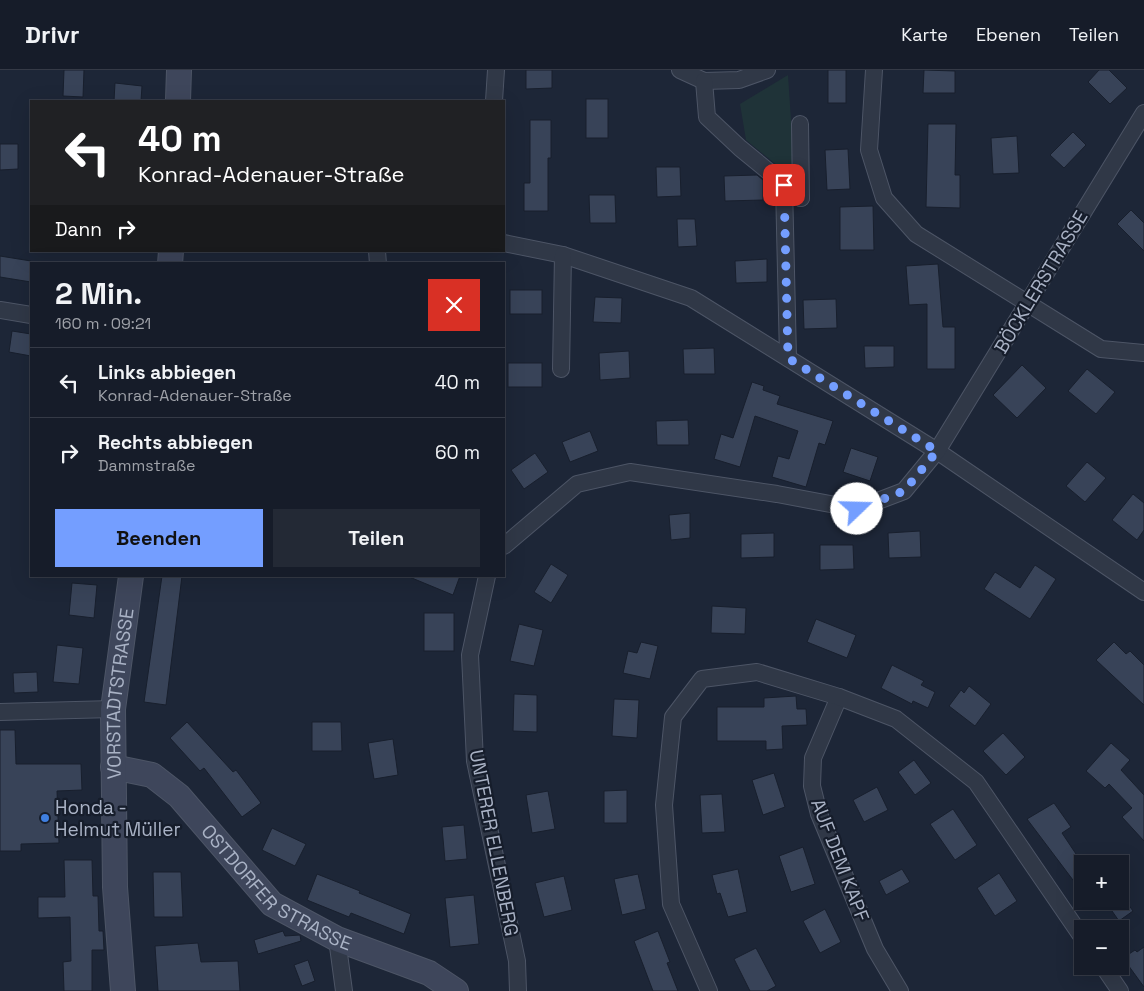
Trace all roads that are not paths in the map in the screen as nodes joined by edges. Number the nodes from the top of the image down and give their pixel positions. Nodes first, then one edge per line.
1 (179, 70) edge
2 (496, 70) edge
3 (680, 70) edge
4 (767, 70) edge
5 (874, 70) edge
6 (704, 81) junction
7 (178, 100) edge
8 (494, 100) edge
9 (1144, 113) edge
10 (800, 124) dead end
11 (784, 185) junction
12 (505, 243) edge
13 (563, 256) junction
14 (1028, 304) junction
15 (0, 310) edge
16 (30, 315) edge
17 (1144, 353) edge
18 (788, 358) junction
19 (561, 369) dead end
20 (937, 451) junction
21 (505, 545) edge
22 (130, 577) edge
23 (487, 577) edge
24 (1144, 592) edge
25 (839, 697) junction
26 (113, 709) junction
27 (0, 712) edge
28 (113, 767) junction
29 (1074, 925) edge
30 (337, 939) junction
31 (1109, 975) edge
32 (123, 991) edge
33 (344, 991) edge
34 (456, 991) edge
35 (518, 991) edge
36 (709, 991) edge
37 (900, 991) edge
38 (1120, 991) edge

1 - 7 main road
2 - 8 street
3 - 6 street
4 - 6 street
5 - 14 street
6 - 11 street
9 - 14 street, BÖCKLERSTRASSE
10 - 11 street
11 - 18 street
12 - 13 street
13 - 18 street
13 - 19 street
14 - 17 street
14 - 20 street, BÖCKLERSTRASSE
15 - 16 street
18 - 20 street
20 - 21 street
20 - 24 street
22 - 26 main road, VORSTADTSTRASSE
23 - 35 street, UNTERER ELLENBERG
25 - 29 street
25 - 36 street
25 - 37 street, AUF DEM KAPF
26 - 27 street
26 - 28 main road, VORSTADTSTRASSE
28 - 30 main road, OSTDORFER STRASSE
28 - 32 main road, VORSTADTSTRASSE
30 - 33 street
30 - 34 main road, OSTDORFER STRASSE
31 - 38 street

